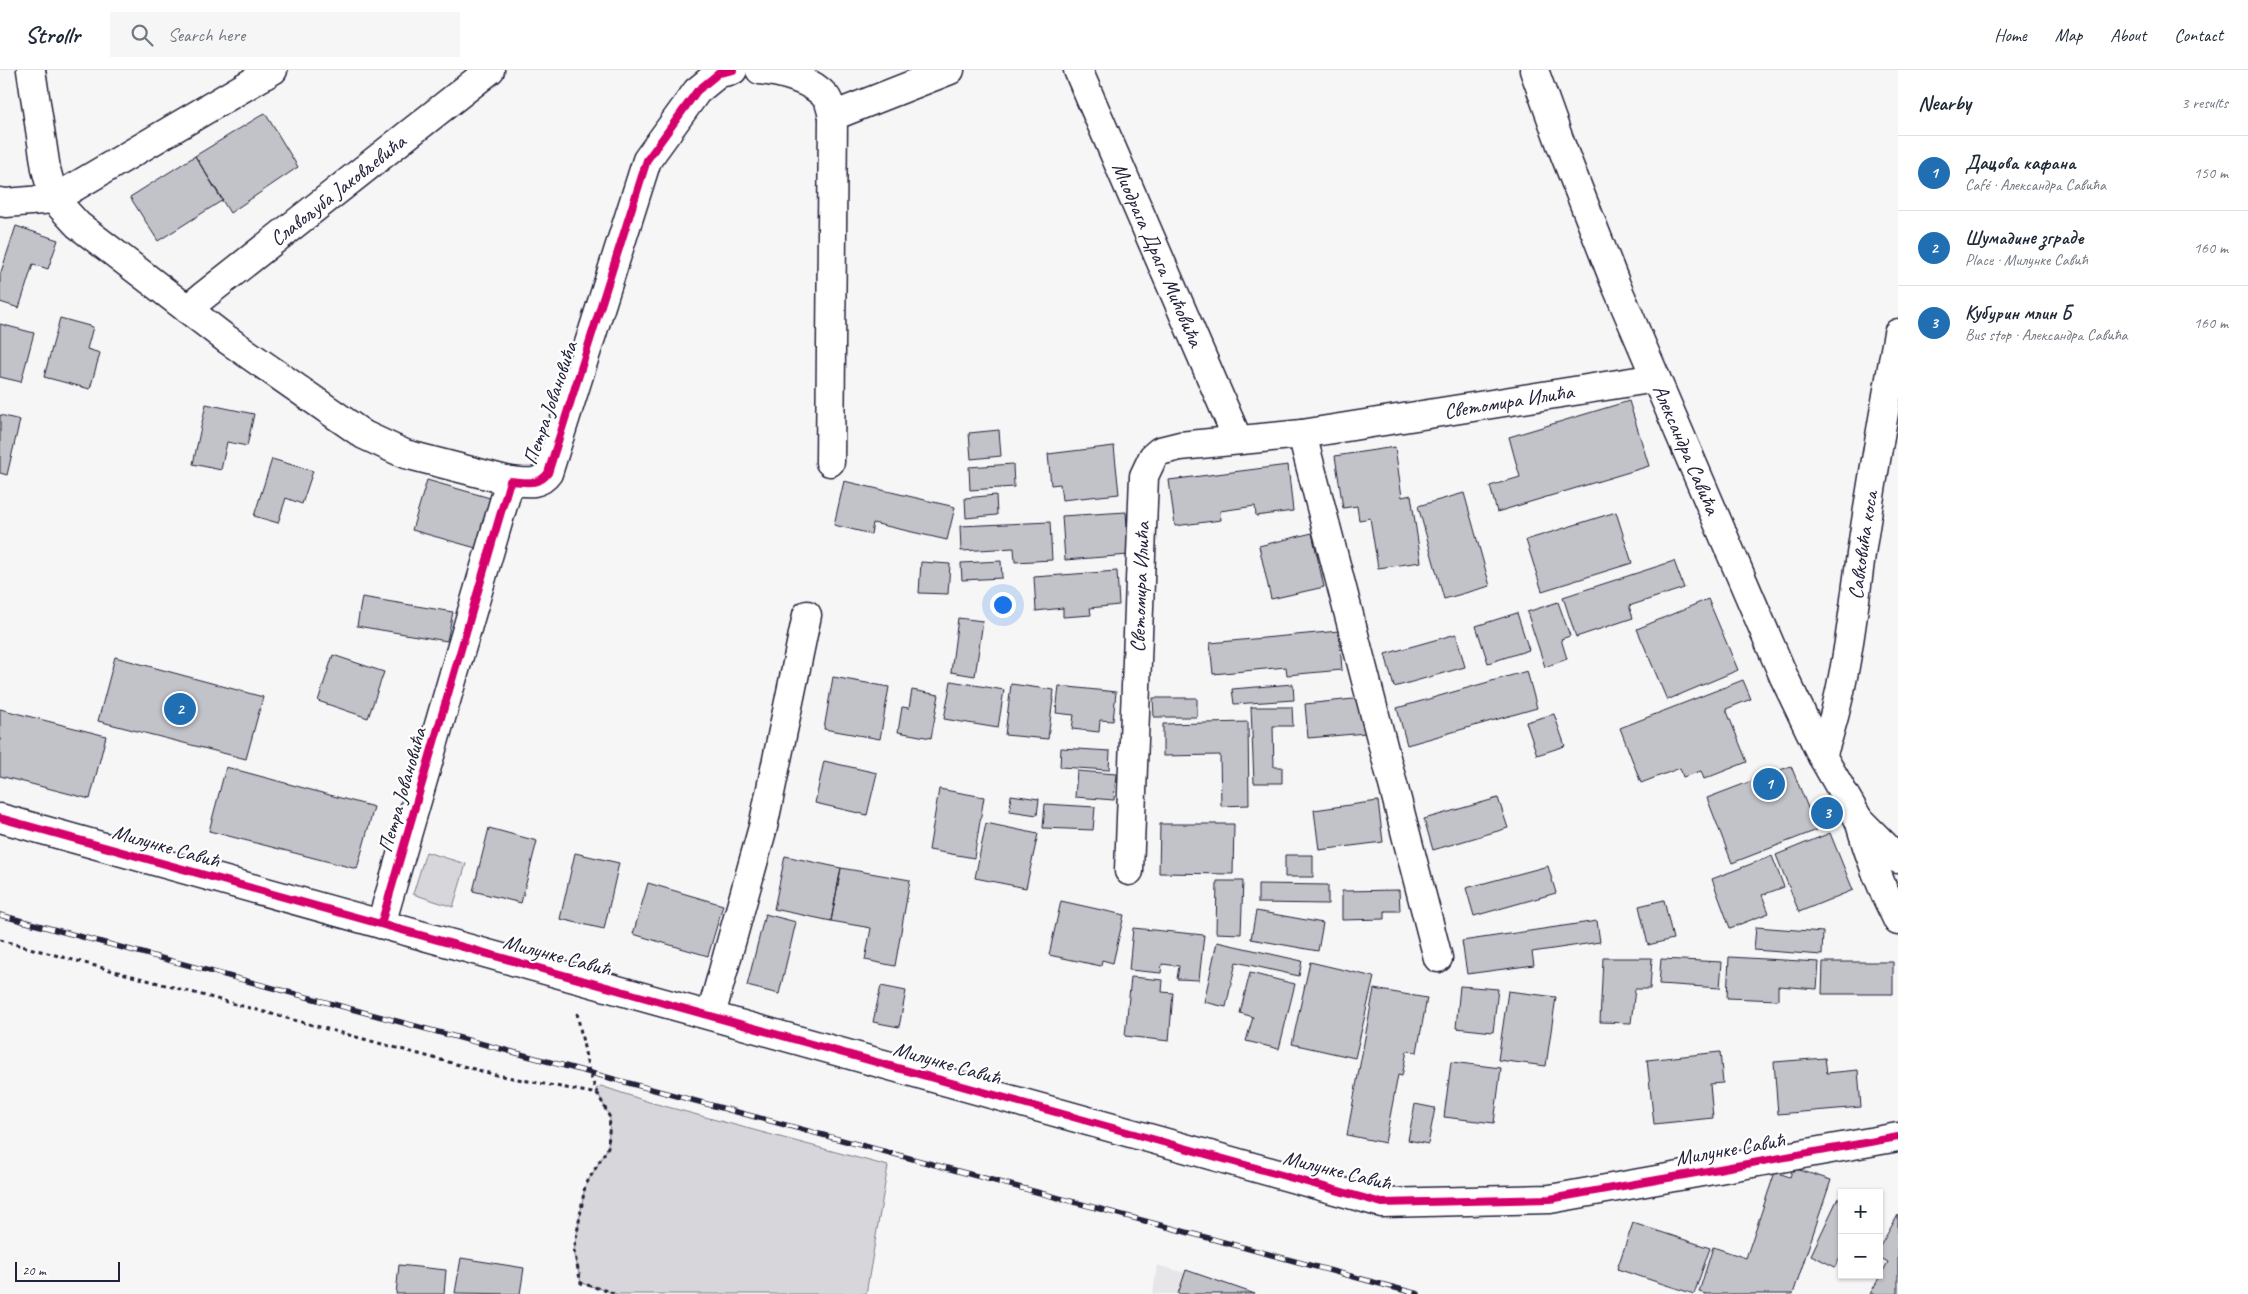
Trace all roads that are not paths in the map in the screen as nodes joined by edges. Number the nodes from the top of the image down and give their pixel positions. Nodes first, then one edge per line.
1 (30, 70) edge
2 (273, 70) edge
3 (490, 70) edge
4 (733, 70) edge
5 (760, 70) edge
6 (950, 70) edge
7 (1078, 70) edge
8 (1534, 70) edge
9 (833, 116) junction
10 (54, 199) junction
11 (0, 202) edge
12 (187, 309) junction
13 (1898, 333) edge
14 (1656, 378) junction
15 (1302, 434) junction
16 (1238, 440) junction
17 (830, 462) dead end
18 (510, 481) junction
19 (806, 615) dead end
20 (1822, 756) junction
21 (0, 818) edge
22 (1859, 820) junction
23 (1898, 860) edge
24 (1129, 871) dead end
25 (1898, 921) edge
26 (381, 924) junction
27 (1438, 958) dead end
28 (710, 1015) junction
29 (1898, 1137) edge

1 - 10 street
2 - 10 street
3 - 12 street, Славољуба Јаковљевића
4 - 18 street, Петра Јовановића
5 - 9 street
6 - 9 street
7 - 16 street, Миодрага Драга Мићовића
8 - 14 street, Александра Савића
9 - 17 street
10 - 11 street
10 - 12 street
12 - 18 street
13 - 20 street, Савковића коса
14 - 15 street, Светомира Илића
14 - 20 street, Александра Савића
15 - 16 street, Светомира Илића
15 - 27 street
16 - 24 street, Светомира Илића
18 - 26 street, Петра Јовановића
19 - 28 street
20 - 22 street, Александра Савића
21 - 26 street, Милунке Савић
22 - 23 street
22 - 25 street
26 - 28 street, Милунке Савић
28 - 29 street, Милунке Савић

